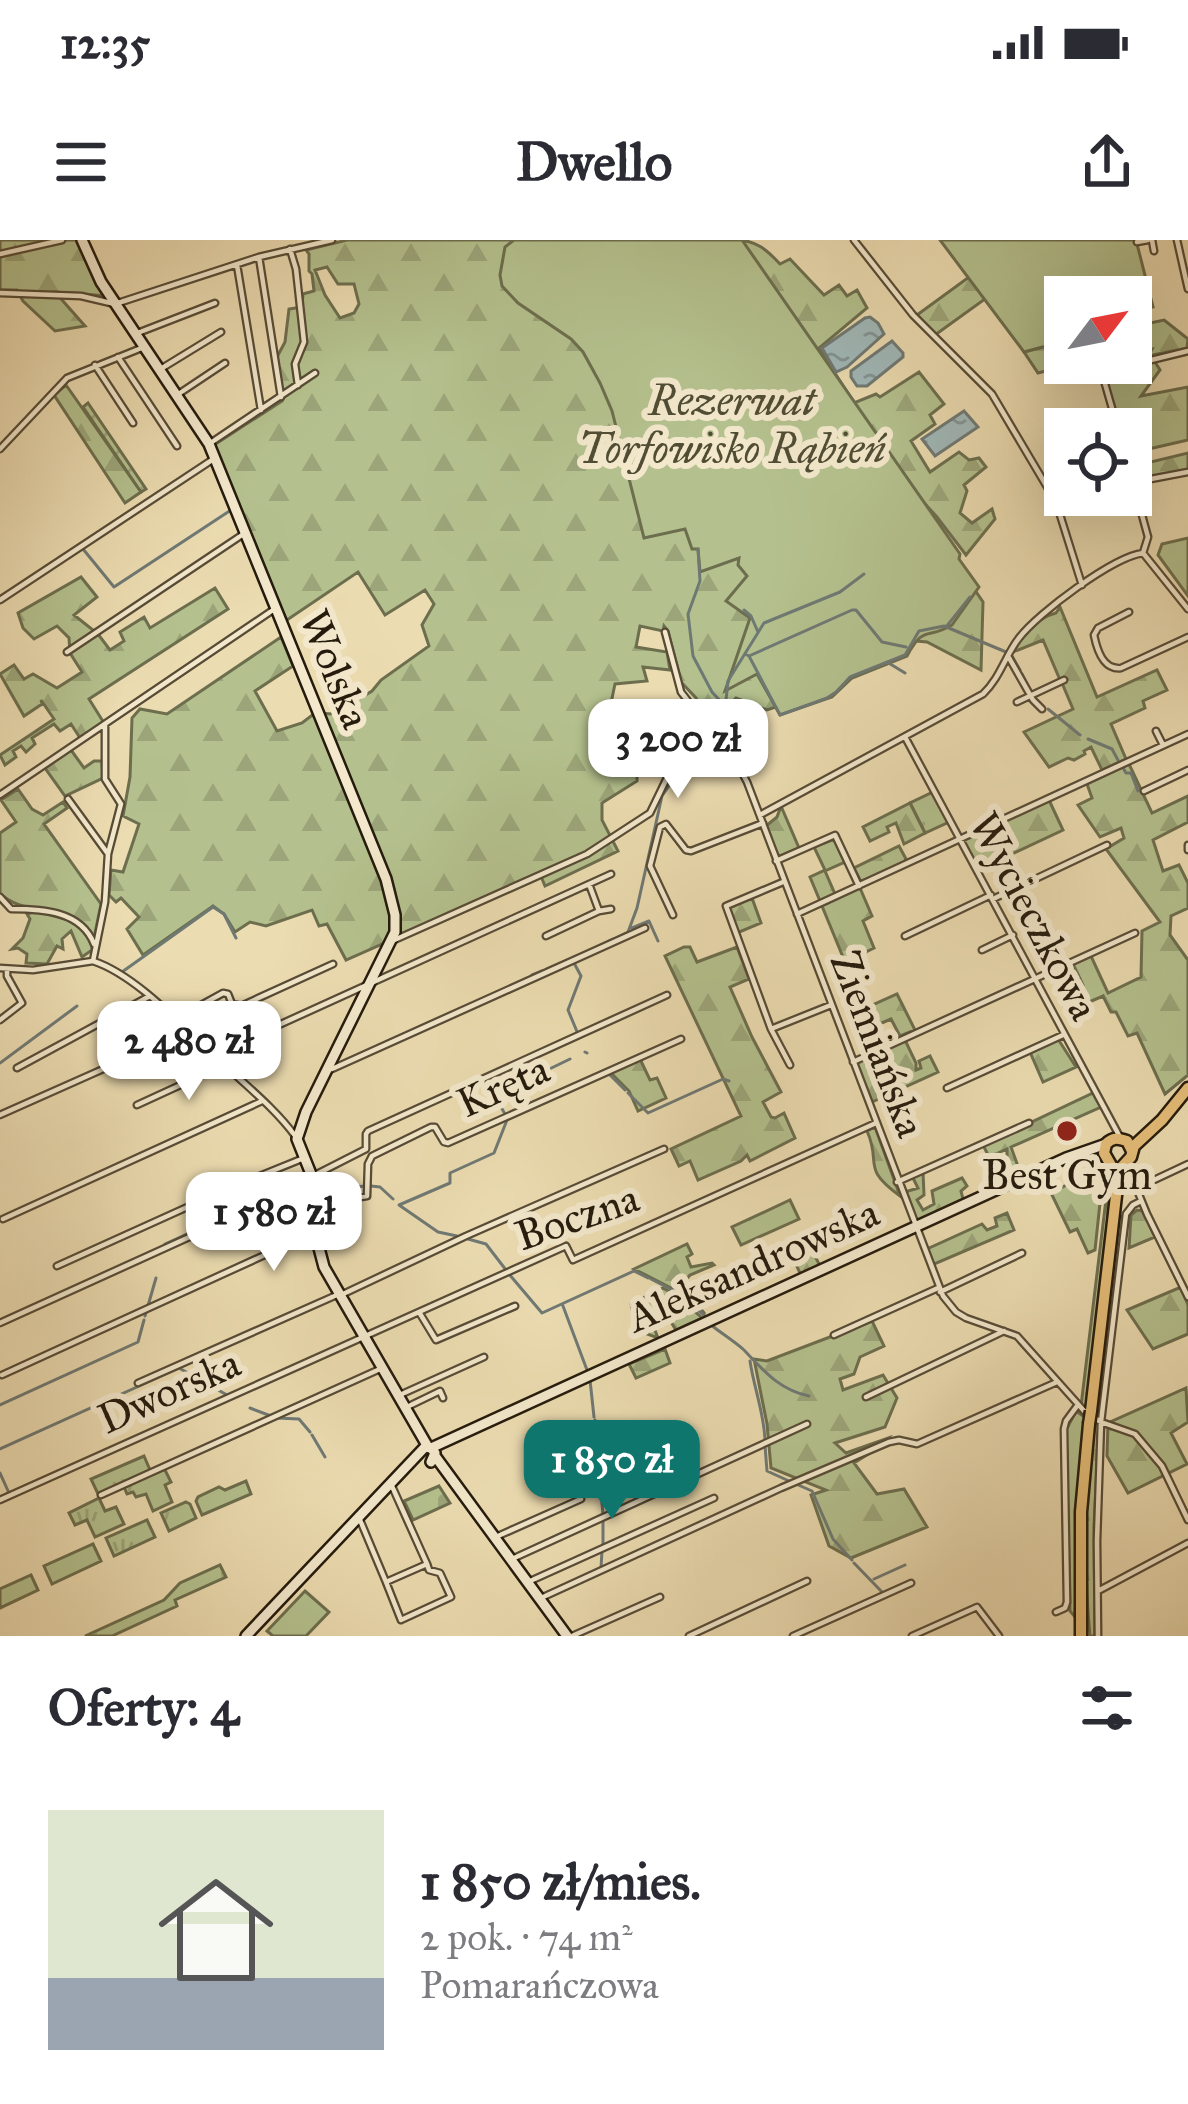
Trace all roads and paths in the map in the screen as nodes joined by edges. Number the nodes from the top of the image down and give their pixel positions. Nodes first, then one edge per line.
1 (62, 240) edge
2 (82, 240) edge
3 (332, 240) edge
4 (854, 240) edge
5 (1150, 240) edge
6 (1177, 240) edge
7 (1137, 242) edge
8 (290, 250) junction
9 (1154, 251) dead end
10 (0, 254) edge
11 (259, 256) junction
12 (237, 265) junction
13 (1188, 289) edge
14 (0, 293) edge
15 (215, 302) dead end
16 (115, 304) junction
17 (221, 332) dead end
18 (135, 334) junction
19 (144, 347) junction
20 (1188, 350) edge
21 (118, 357) junction
22 (1152, 359) edge
23 (225, 363) dead end
24 (94, 365) junction
25 (159, 370) junction
26 (315, 373) dead end
27 (298, 385) junction
28 (177, 395) junction
29 (281, 397) junction
30 (261, 410) junction
31 (133, 423) dead end
32 (209, 445) junction
33 (178, 446) dead end
34 (0, 449) edge
35 (214, 458) junction
36 (1188, 472) edge
37 (1152, 476) edge
38 (1142, 516) edge
39 (245, 533) junction
40 (1143, 553) junction
41 (1082, 586) junction
42 (0, 600) edge
43 (275, 609) junction
44 (1188, 609) edge
45 (1129, 612) dead end
46 (665, 632) dead end
47 (1188, 638) edge
48 (67, 652) dead end
49 (1008, 656) junction
50 (1064, 680) dead end
51 (1030, 696) junction
52 (1017, 702) dead end
53 (1042, 709) dead end
54 (707, 724) junction
55 (105, 725) junction
56 (1156, 730) dead end
57 (1188, 734) edge
58 (905, 737) junction
59 (1163, 746) junction
60 (731, 756) junction
61 (702, 764) dead end
62 (1188, 770) edge
63 (1144, 791) dead end
64 (0, 795) edge
65 (68, 799) dead end
66 (762, 819) junction
67 (960, 839) junction
68 (1107, 845) dead end
69 (108, 854) junction
70 (776, 861) junction
71 (611, 874) dead end
72 (784, 881) junction
73 (589, 884) junction
74 (859, 886) junction
75 (992, 897) junction
76 (0, 898) edge
77 (611, 909) dead end
78 (599, 911) junction
79 (797, 914) junction
80 (673, 915) dead end
81 (645, 928) dead end
82 (1135, 933) dead end
83 (1013, 935) junction
84 (546, 936) dead end
85 (904, 936) dead end
86 (392, 941) junction
87 (94, 946) junction
88 (982, 950) dead end
89 (93, 961) junction
90 (333, 964) dead end
91 (3, 969) edge
92 (1036, 977) junction
93 (371, 983) junction
94 (668, 995) dead end
95 (148, 997) junction
96 (831, 1006) junction
97 (0, 1020) edge
98 (174, 1020) junction
99 (771, 1029) junction
100 (190, 1034) junction
101 (259, 1034) dead end
102 (1063, 1035) junction
103 (681, 1040) dead end
104 (853, 1062) junction
105 (790, 1064) dead end
106 (224, 1065) junction
107 (17, 1068) dead end
108 (327, 1071) junction
109 (947, 1088) dead end
110 (1188, 1088) edge
111 (262, 1101) junction
112 (137, 1105) dead end
113 (0, 1115) edge
114 (876, 1123) junction
115 (1028, 1123) dead end
116 (297, 1138) junction
117 (1116, 1148) junction
118 (664, 1149) dead end
119 (304, 1157) junction
120 (1188, 1164) edge
121 (315, 1179) junction
122 (1133, 1180) dead end
123 (897, 1182) junction
124 (1137, 1188) junction
125 (1114, 1194) junction
126 (1141, 1201) junction
127 (320, 1203) junction
128 (3, 1219) edge
129 (915, 1228) junction
130 (320, 1230) junction
131 (1022, 1252) dead end
132 (57, 1266) dead end
133 (1184, 1280) edge
134 (939, 1290) junction
135 (339, 1295) junction
136 (1188, 1297) edge
137 (515, 1306) dead end
138 (419, 1312) junction
139 (0, 1323) edge
140 (1004, 1331) junction
141 (834, 1335) dead end
142 (362, 1336) junction
143 (484, 1357) dead end
144 (380, 1369) junction
145 (2, 1375) edge
146 (1057, 1382) junction
147 (138, 1383) dead end
148 (397, 1396) junction
149 (866, 1397) dead end
150 (443, 1398) dead end
151 (1077, 1406) junction
152 (404, 1408) junction
153 (1094, 1419) junction
154 (807, 1424) dead end
155 (428, 1454) junction
156 (392, 1484) junction
157 (101, 1495) dead end
158 (580, 1498) dead end
159 (714, 1498) dead end
160 (0, 1500) edge
161 (358, 1518) junction
162 (1188, 1520) edge
163 (494, 1538) junction
164 (1188, 1543) edge
165 (511, 1560) junction
166 (427, 1564) junction
167 (807, 1581) dead end
168 (386, 1582) junction
169 (528, 1582) junction
170 (911, 1583) dead end
171 (1096, 1591) junction
172 (660, 1597) dead end
173 (539, 1598) junction
174 (1056, 1612) dead end
175 (243, 1636) edge
176 (570, 1636) edge
177 (689, 1636) edge
178 (794, 1636) edge
179 (912, 1636) edge
180 (999, 1636) edge
181 (1084, 1636) edge
182 (1098, 1636) edge

1 - 10 street
2 - 16 street, Wolska
3 - 8 street
4 - 41 street
5 - 7 street
5 - 9 street
6 - 13 street
8 - 11 street
8 - 27 street
11 - 12 street
11 - 29 street
12 - 16 street
12 - 30 street
14 - 16 street
15 - 18 street
16 - 18 street, Wolska
17 - 25 street
18 - 19 street, Wolska
19 - 21 street
19 - 25 street, Wolska
20 - 22 street
21 - 24 street
21 - 33 street
23 - 28 street
24 - 31 street
24 - 34 street
25 - 28 street, Wolska
26 - 27 street
27 - 29 street
28 - 32 street, Wolska
29 - 30 street
30 - 32 street
32 - 35 street, Wolska
35 - 39 street, Wolska
35 - 42 street
36 - 37 street
38 - 40 street
39 - 43 street, Wolska
39 - 48 street
40 - 41 street
40 - 44 street
41 - 49 street
43 - 55 street
43 - 86 street, Wolska
45 - 47 street
46 - 54 street, Ziemiańska
49 - 51 street
49 - 58 street
50 - 51 street
51 - 52 street
51 - 53 street
54 - 60 street, Ziemiańska
54 - 86 street
55 - 64 street
55 - 69 street
56 - 59 street
57 - 59 street
58 - 66 street
58 - 67 street, Wycieczkowa
59 - 67 street
60 - 61 street
60 - 66 street, Ziemiańska
62 - 63 street
65 - 69 street
66 - 70 street, Ziemiańska
66 - 80 street
67 - 74 street
67 - 75 street, Wycieczkowa
68 - 75 street
69 - 87 street
70 - 72 street, Ziemiańska
70 - 74 street
71 - 73 street
72 - 79 street, Ziemiańska
72 - 99 street
73 - 78 street
73 - 93 street
74 - 79 street
75 - 83 street, Wycieczkowa
75 - 85 street
76 - 87 street
77 - 78 street
78 - 84 street
79 - 96 street, Ziemiańska
81 - 108 street
82 - 92 street
83 - 88 street
83 - 92 street, Wycieczkowa
86 - 93 street
87 - 89 street
89 - 91 street
89 - 95 street
90 - 98 street
91 - 97 street
92 - 102 street, Wycieczkowa
92 - 104 street
93 - 101 street
93 - 108 street
94 - 121 street
95 - 98 street
95 - 107 street
96 - 99 street
96 - 104 street, Ziemiańska
98 - 100 street
99 - 105 street
100 - 106 street
100 - 113 street
102 - 109 street
102 - 117 street, Wycieczkowa
103 - 127 street, Kręta
104 - 114 street, Ziemiańska
106 - 111 street
106 - 112 street
108 - 116 street
110 - 117 main road
111 - 116 street
111 - 128 street
114 - 123 street, Ziemiańska
114 - 138 street, Boczna
115 - 123 street
116 - 119 street
117 - 125 main road
117 - 125 main road
117 - 129 street, Aleksandrowska
118 - 135 street
119 - 121 street
119 - 132 street
120 - 124 street
121 - 127 street
121 - 139 street
122 - 124 street
123 - 129 street, Ziemiańska
124 - 126 street
125 - 153 main road
126 - 133 street
126 - 153 street
127 - 130 street
129 - 134 street, Ziemiańska
129 - 155 street, Aleksandrowska
130 - 135 street
130 - 145 street
131 - 134 street
133 - 136 street
134 - 140 street
134 - 141 street
135 - 142 street
135 - 147 street
137 - 138 street
138 - 142 street, Boczna
140 - 146 street
140 - 149 street
142 - 144 street
142 - 160 street, Dworska
143 - 148 street
144 - 148 street
144 - 157 street
146 - 151 street
146 - 173 street
148 - 152 street
150 - 152 street
151 - 153 street
151 - 174 street
152 - 155 street
153 - 162 street
153 - 171 street
153 - 181 main road
154 - 165 street
155 - 156 street, Aleksandrowska
155 - 163 street
156 - 161 street, Aleksandrowska
156 - 166 street
158 - 163 street
159 - 169 street
161 - 168 street
161 - 175 street, Aleksandrowska
163 - 165 street
164 - 171 street
165 - 169 street
166 - 168 street
166 - 168 street
167 - 177 street
169 - 173 street
170 - 178 street
171 - 182 street
172 - 176 street
173 - 176 street
179 - 180 street

